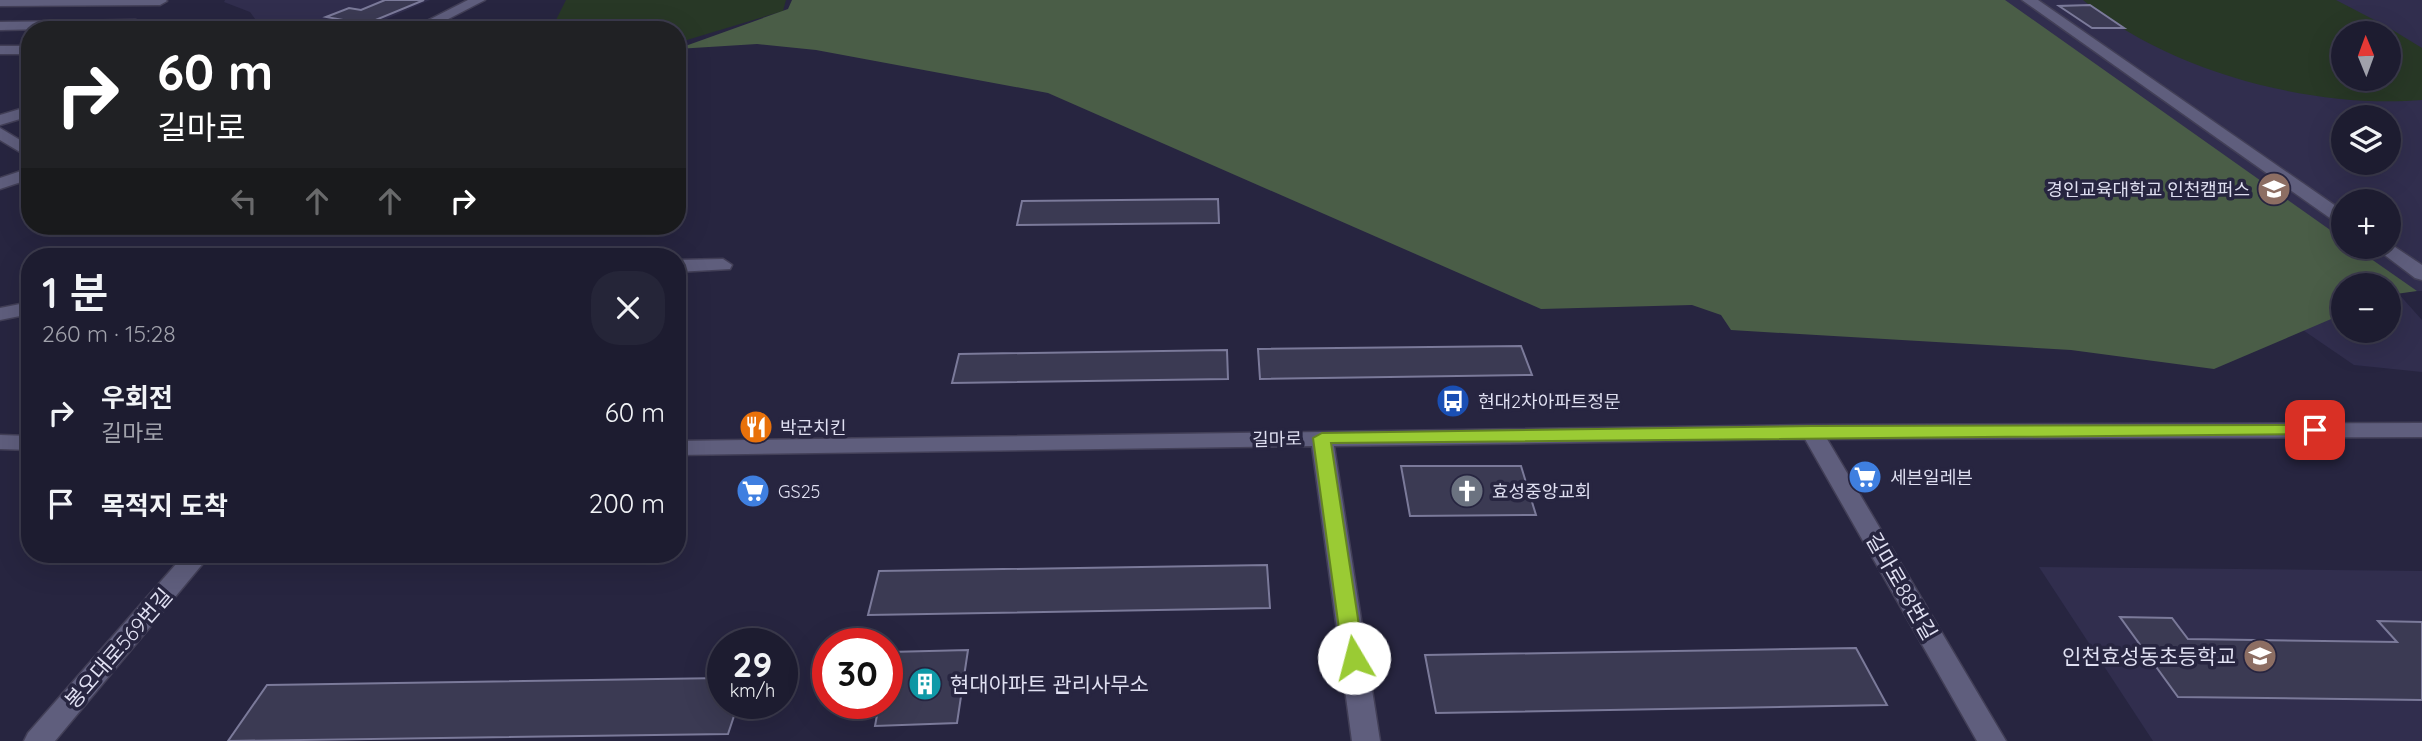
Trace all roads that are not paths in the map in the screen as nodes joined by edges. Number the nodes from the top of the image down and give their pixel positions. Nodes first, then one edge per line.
1 (478, 0) edge
2 (2029, 0) edge
3 (160, 1) edge
4 (0, 2) edge
5 (435, 21) edge
6 (0, 26) edge
7 (21, 26) edge
8 (0, 50) edge
9 (21, 50) edge
10 (21, 114) edge
11 (0, 120) edge
12 (0, 133) edge
13 (21, 147) edge
14 (21, 176) edge
15 (0, 184) edge
16 (2331, 211) edge
17 (2400, 259) edge
18 (723, 265) dead end
19 (686, 266) edge
20 (2422, 274) edge
21 (21, 310) edge
22 (0, 314) edge
23 (2422, 430) edge
24 (1812, 432) junction
25 (1322, 438) junction
26 (0, 442) edge
27 (21, 443) edge
28 (686, 447) edge
29 (191, 563) edge
30 (38, 741) edge
31 (1366, 741) edge
32 (1992, 741) edge

1 - 5 street
2 - 16 street
3 - 4 street
6 - 7 street
8 - 9 street
10 - 11 street
12 - 13 street
14 - 15 street
17 - 20 street
18 - 19 street
21 - 22 street
23 - 24 street, 길마로
24 - 25 street, 길마로
24 - 32 street, 길마로88번길
25 - 28 street, 길마로
25 - 31 street
26 - 27 street
29 - 30 street, 봉오대로569번길

